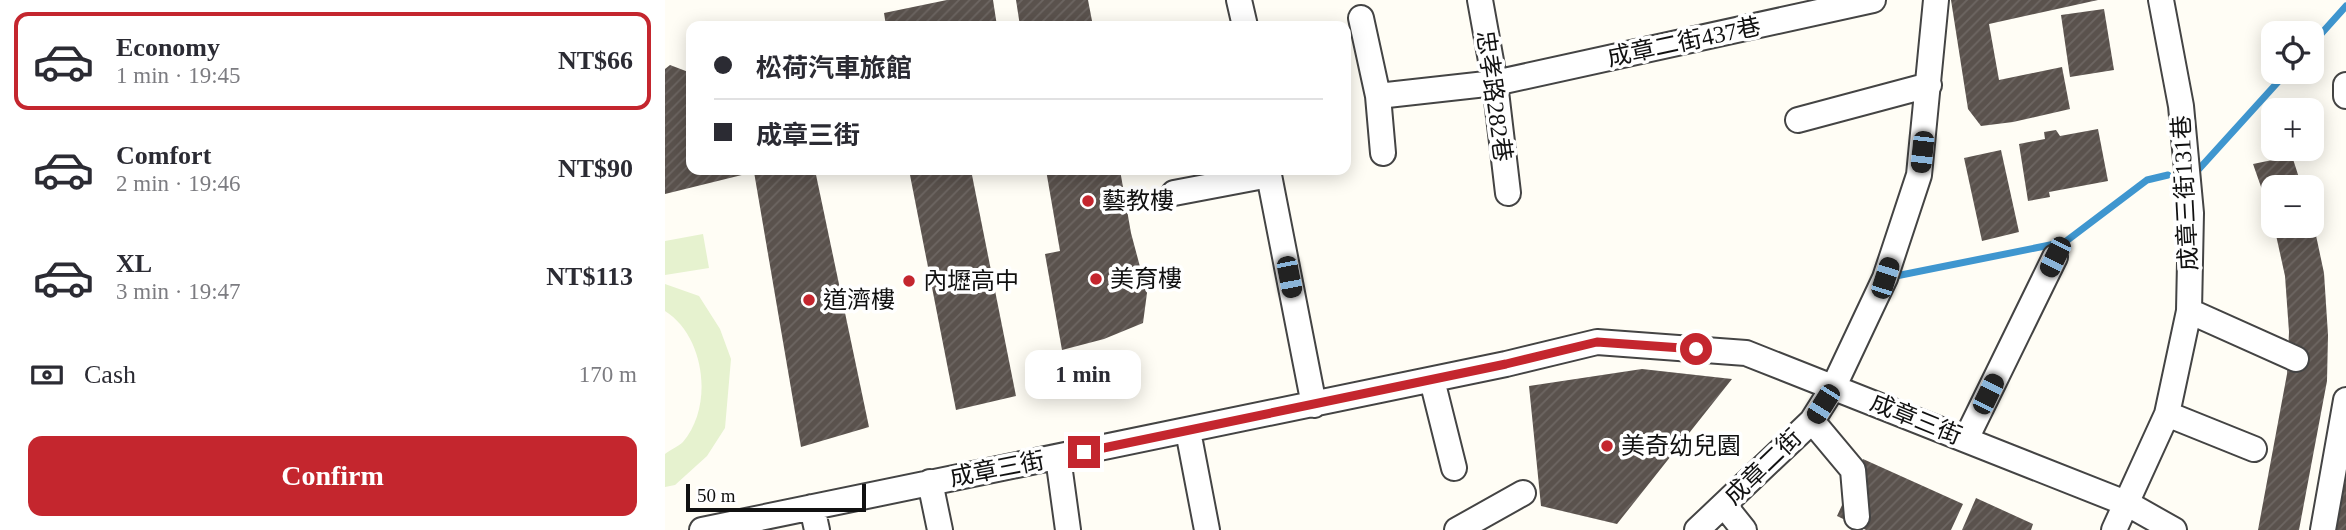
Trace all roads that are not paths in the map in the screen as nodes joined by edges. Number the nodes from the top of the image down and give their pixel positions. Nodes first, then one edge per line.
1 (1239, 0) edge
2 (1480, 0) edge
3 (1873, 0) edge
4 (1936, 0) edge
5 (2161, 0) edge
6 (1361, 18) dead end
7 (1244, 21) edge
8 (1495, 83) junction
9 (1929, 85) junction
10 (2346, 86) edge
11 (1378, 96) junction
12 (2346, 96) edge
13 (1798, 120) dead end
14 (1383, 153) dead end
15 (1255, 175) edge
16 (1270, 175) edge
17 (1174, 193) dead end
18 (1508, 193) dead end
19 (2055, 257) dead end
20 (2189, 311) junction
21 (2296, 359) dead end
22 (1432, 380) junction
23 (1834, 386) junction
24 (2346, 400) edge
25 (1314, 405) junction
26 (2167, 414) junction
27 (1812, 421) junction
28 (1188, 431) junction
29 (1966, 439) junction
30 (2254, 449) dead end
31 (1058, 457) junction
32 (1454, 468) dead end
33 (930, 482) junction
34 (1523, 493) dead end
35 (2128, 504) junction
36 (1724, 505) junction
37 (1857, 517) dead end
38 (814, 519) edge
39 (702, 530) edge
40 (940, 530) edge
41 (1068, 530) edge
42 (1207, 530) edge
43 (1457, 530) edge
44 (1697, 530) edge
45 (1744, 530) edge
46 (2114, 530) edge
47 (2174, 530) edge
48 (2323, 530) edge

1 - 7 street
2 - 8 street, 忠孝路282巷
3 - 8 street, 成章二街437巷
4 - 9 street, 成章二街
5 - 20 street, 成章三街131巷
6 - 11 street
8 - 11 street, 成章二街437巷
8 - 18 street, 忠孝路282巷
9 - 13 street
9 - 23 street, 成章二街
10 - 12 street
11 - 14 street
15 - 17 street
16 - 25 street
19 - 29 street
20 - 21 street
20 - 26 street, 成章三街131巷
22 - 23 street, 成章三街
22 - 25 street, 成章三街
22 - 32 street
23 - 27 street, 成章二街
23 - 29 street, 成章三街
24 - 48 street
25 - 28 street, 成章三街
26 - 30 street
26 - 35 street, 成章三街131巷
27 - 36 street, 成章二街
27 - 37 street
28 - 31 street, 成章三街
28 - 42 street
29 - 35 street, 成章三街
31 - 33 street, 成章三街
31 - 41 street
33 - 38 street, 成章三街
33 - 40 street
34 - 43 street
35 - 46 street, 成章三街131巷
35 - 47 street, 成章三街
36 - 44 street, 成章二街
36 - 45 street
38 - 39 street, 成章三街

